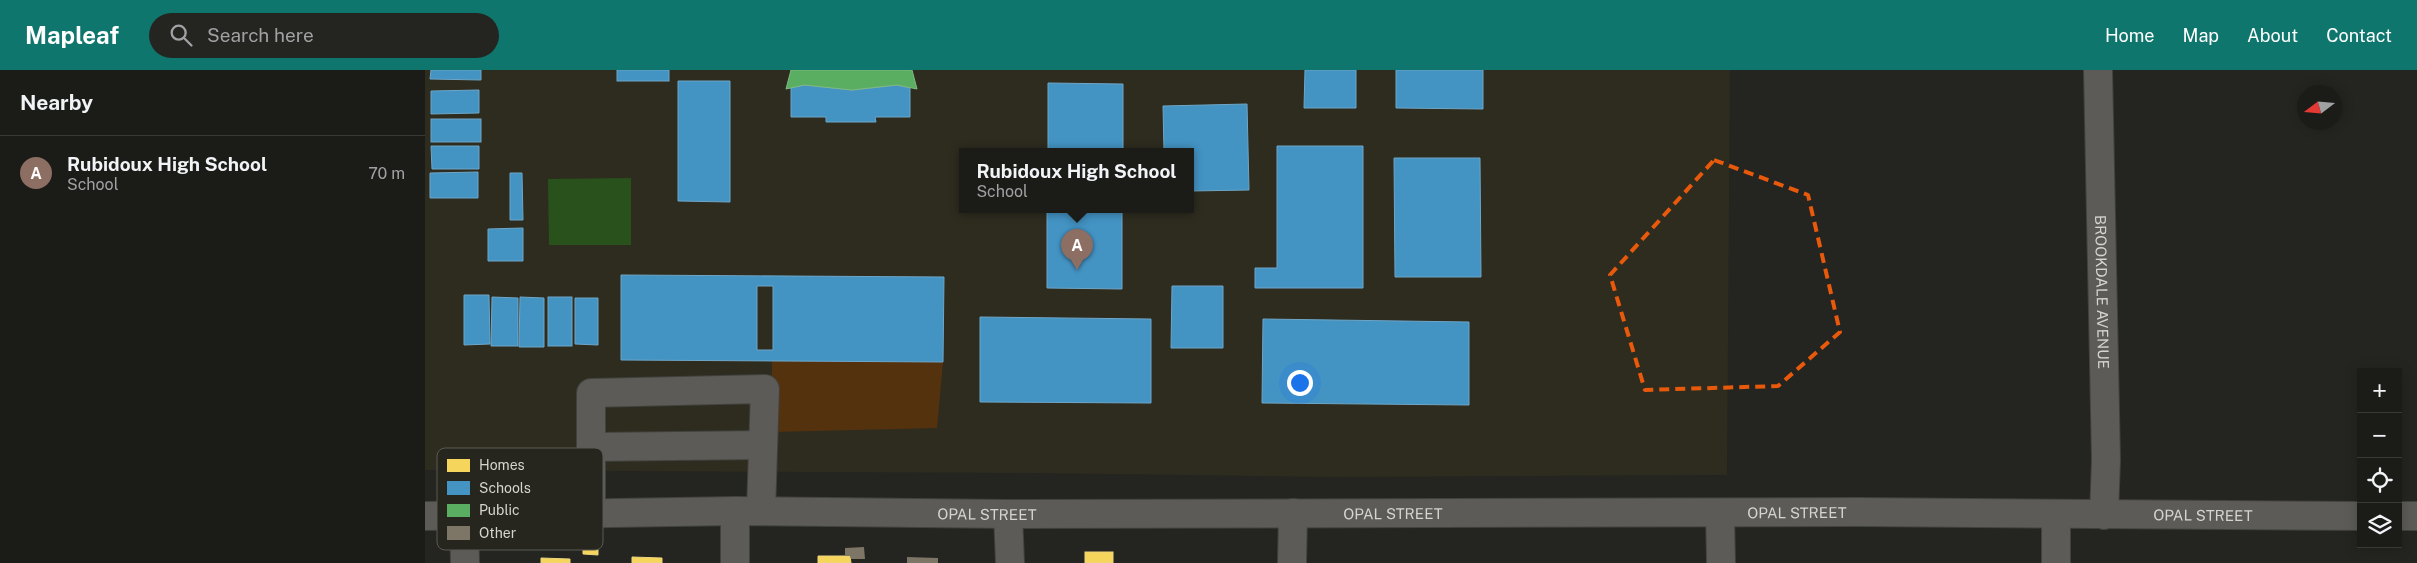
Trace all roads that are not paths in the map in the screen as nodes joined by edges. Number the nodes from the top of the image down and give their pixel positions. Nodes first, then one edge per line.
1 (2098, 70) edge
2 (763, 445) junction
3 (591, 447) joint
4 (748, 511) junction
5 (1293, 513) junction
6 (1720, 513) junction
7 (603, 514) edge
8 (1008, 514) junction
9 (2056, 515) junction
10 (2104, 516) junction
11 (2357, 516) edge
12 (2402, 516) edge
13 (2417, 516) edge
14 (465, 550) edge
15 (465, 563) edge
16 (735, 563) edge
17 (1010, 563) edge
18 (1292, 563) edge
19 (1721, 563) edge
20 (2056, 563) edge

1 - 10 street, BROOKDALE AVENUE
2 - 3 street
2 - 3 street
2 - 4 street
4 - 7 street, OPAL STREET
4 - 8 street, OPAL STREET
4 - 16 street
5 - 6 street, OPAL STREET
5 - 8 street, OPAL STREET
5 - 18 street
6 - 9 street, OPAL STREET
6 - 19 street
8 - 17 street
9 - 10 street, OPAL STREET
9 - 20 street
10 - 11 street, OPAL STREET
12 - 13 street
14 - 15 street

